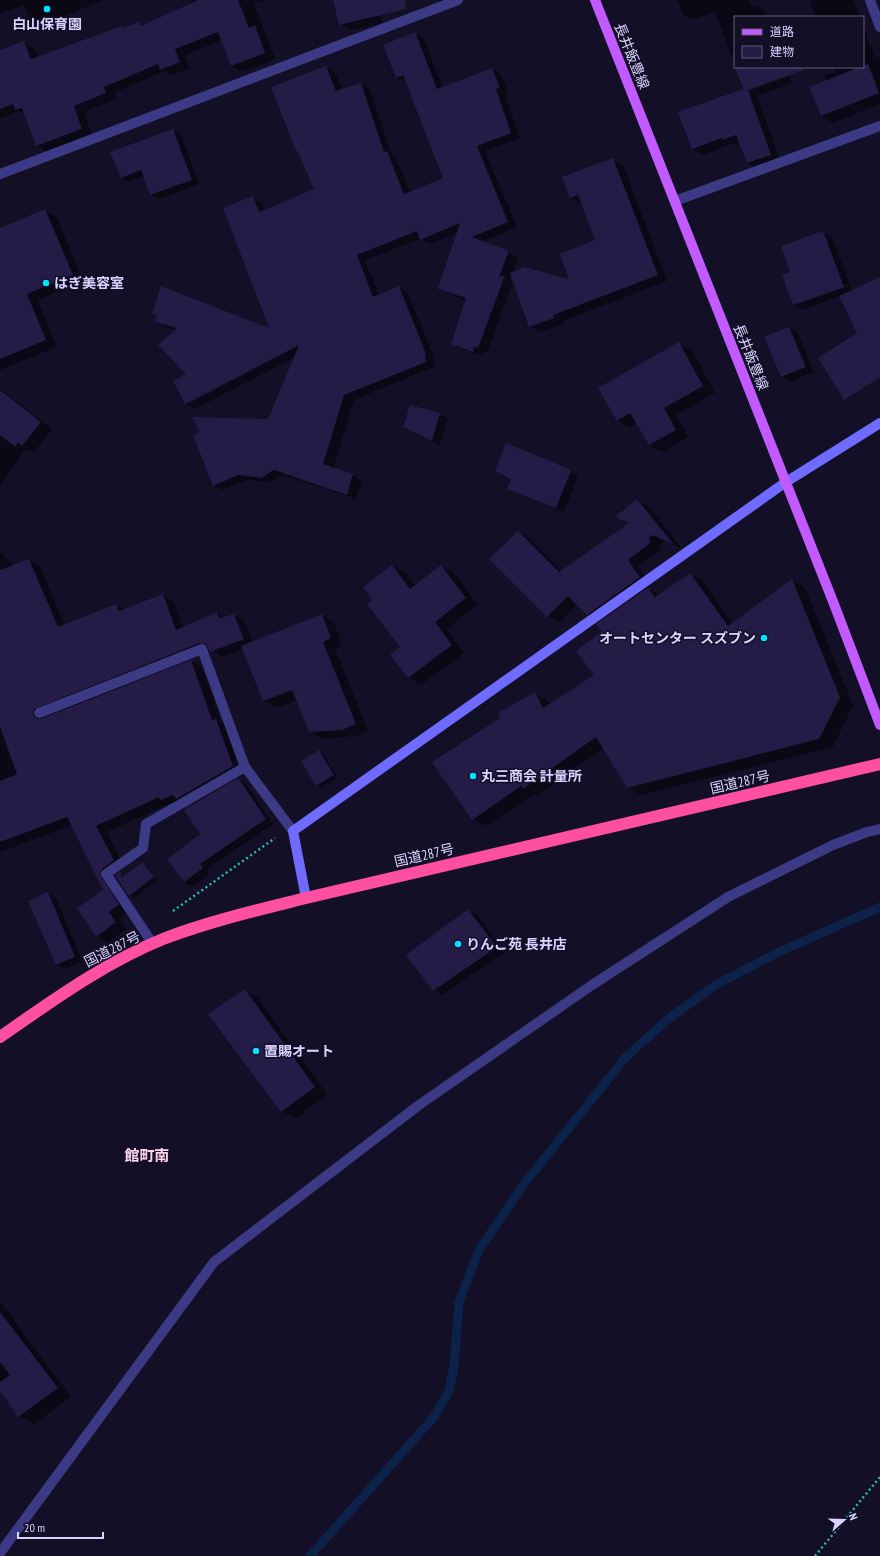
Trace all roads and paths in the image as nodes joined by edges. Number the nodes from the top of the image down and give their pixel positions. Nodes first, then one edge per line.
1 (458, 0) edge
2 (595, 0) edge
3 (870, 0) edge
4 (880, 28) edge
5 (880, 126) edge
6 (0, 174) edge
7 (675, 201) junction
8 (880, 424) edge
9 (786, 482) junction
10 (40, 713) dead end
11 (880, 725) edge
12 (880, 764) edge
13 (245, 767) junction
14 (880, 829) edge
15 (293, 830) junction
16 (277, 837) dead end
17 (306, 898) junction
18 (169, 915) dead end
19 (153, 944) junction
20 (0, 1037) edge
21 (880, 1477) edge
22 (0, 1553) edge
23 (814, 1556) edge

1 - 6 street
2 - 7 main road, 長井飯豊線
3 - 4 street
5 - 7 street
7 - 9 main road, 長井飯豊線
8 - 9 street
9 - 11 main road, 長井飯豊線
9 - 15 street
10 - 13 street
12 - 17 highway, 国道287号
13 - 15 street
13 - 19 street
14 - 22 street
15 - 17 street
16 - 18 path
17 - 19 highway, 国道287号
19 - 20 highway, 国道287号
21 - 23 path

